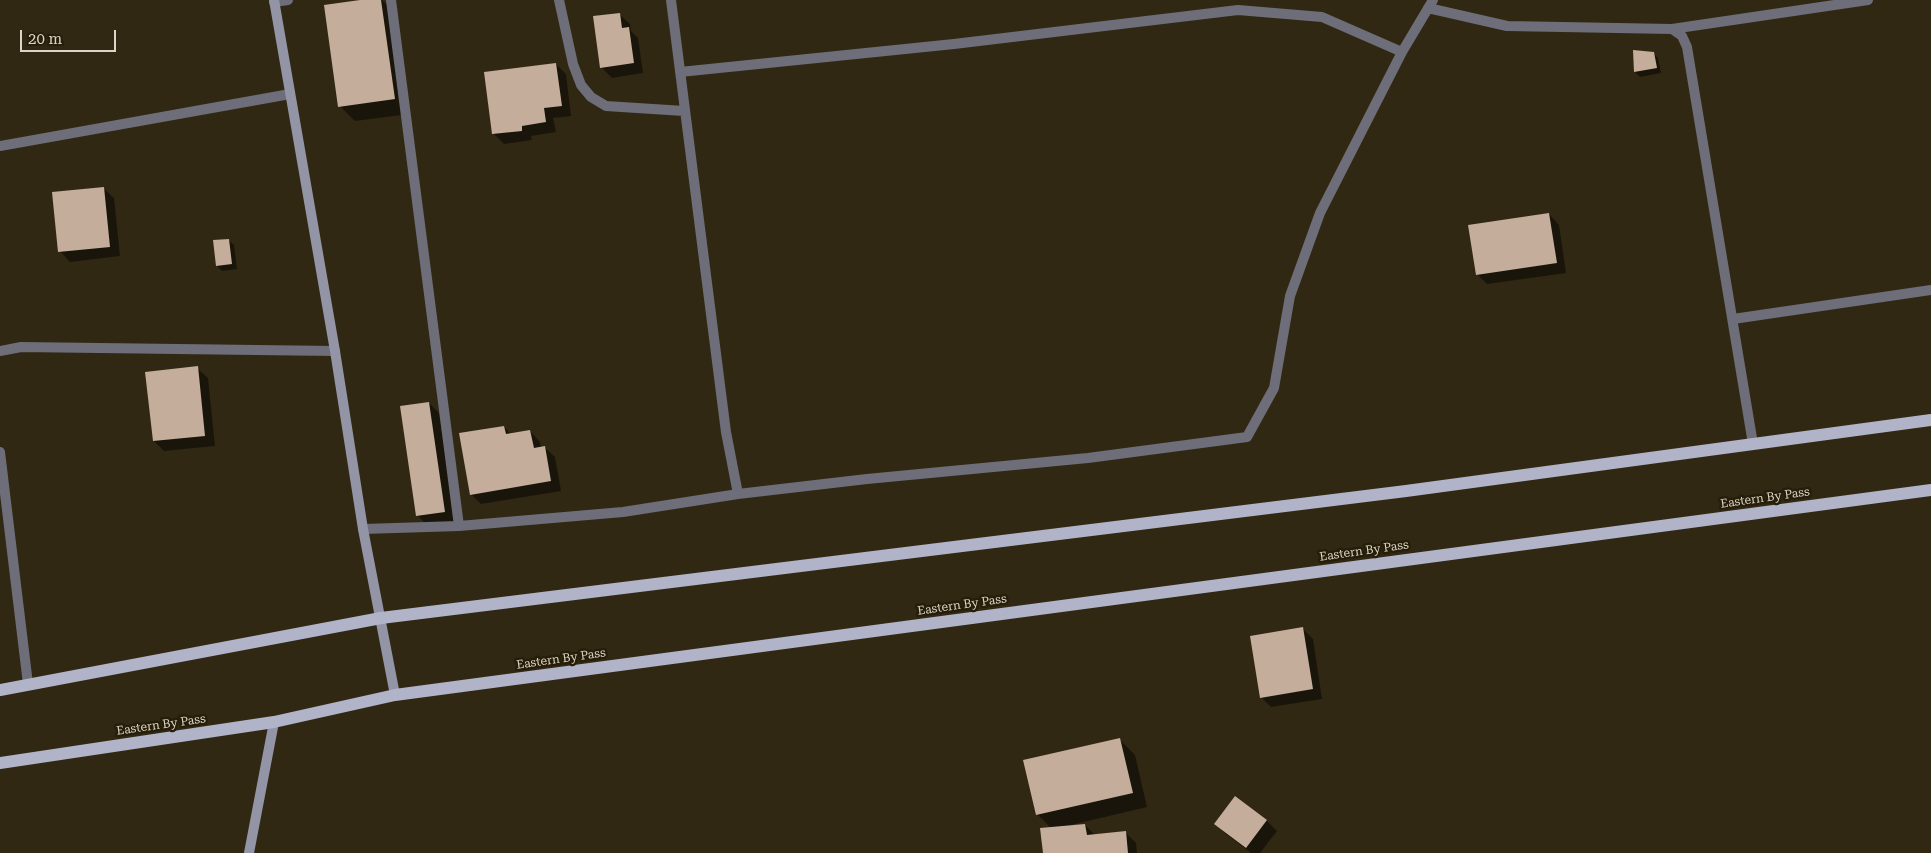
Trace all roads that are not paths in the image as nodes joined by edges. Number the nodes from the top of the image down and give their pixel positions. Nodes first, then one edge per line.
1 (288, 0) edge
2 (391, 0) edge
3 (559, 0) edge
4 (671, 0) edge
5 (1868, 0) edge
6 (274, 1) edge
7 (1430, 4) edge
8 (1672, 28) junction
9 (1402, 52) junction
10 (680, 72) junction
11 (290, 94) junction
12 (684, 111) junction
13 (0, 146) edge
14 (1931, 290) edge
15 (1733, 319) junction
16 (0, 351) edge
17 (335, 351) junction
18 (1931, 420) edge
19 (1753, 444) junction
20 (0, 452) edge
21 (1931, 490) edge
22 (738, 494) junction
23 (459, 526) junction
24 (363, 529) junction
25 (381, 618) junction
26 (28, 684) junction
27 (0, 690) edge
28 (395, 695) junction
29 (274, 722) junction
30 (0, 763) edge
31 (249, 853) edge

1 - 6 street
2 - 23 street
3 - 12 street
4 - 10 street
5 - 8 street
6 - 11 street
7 - 8 street
7 - 9 street
8 - 15 street
9 - 10 street
9 - 22 street
10 - 12 street
11 - 13 street
11 - 17 street
12 - 22 street
14 - 15 street
15 - 19 street
16 - 17 street
17 - 24 street
18 - 19 main road
19 - 25 main road
20 - 26 street
21 - 28 main road, Eastern By Pass
22 - 23 street
23 - 24 street
24 - 25 street
25 - 26 main road
25 - 28 street
26 - 27 main road
28 - 29 main road, Eastern By Pass
29 - 30 main road, Eastern By Pass
29 - 31 street

